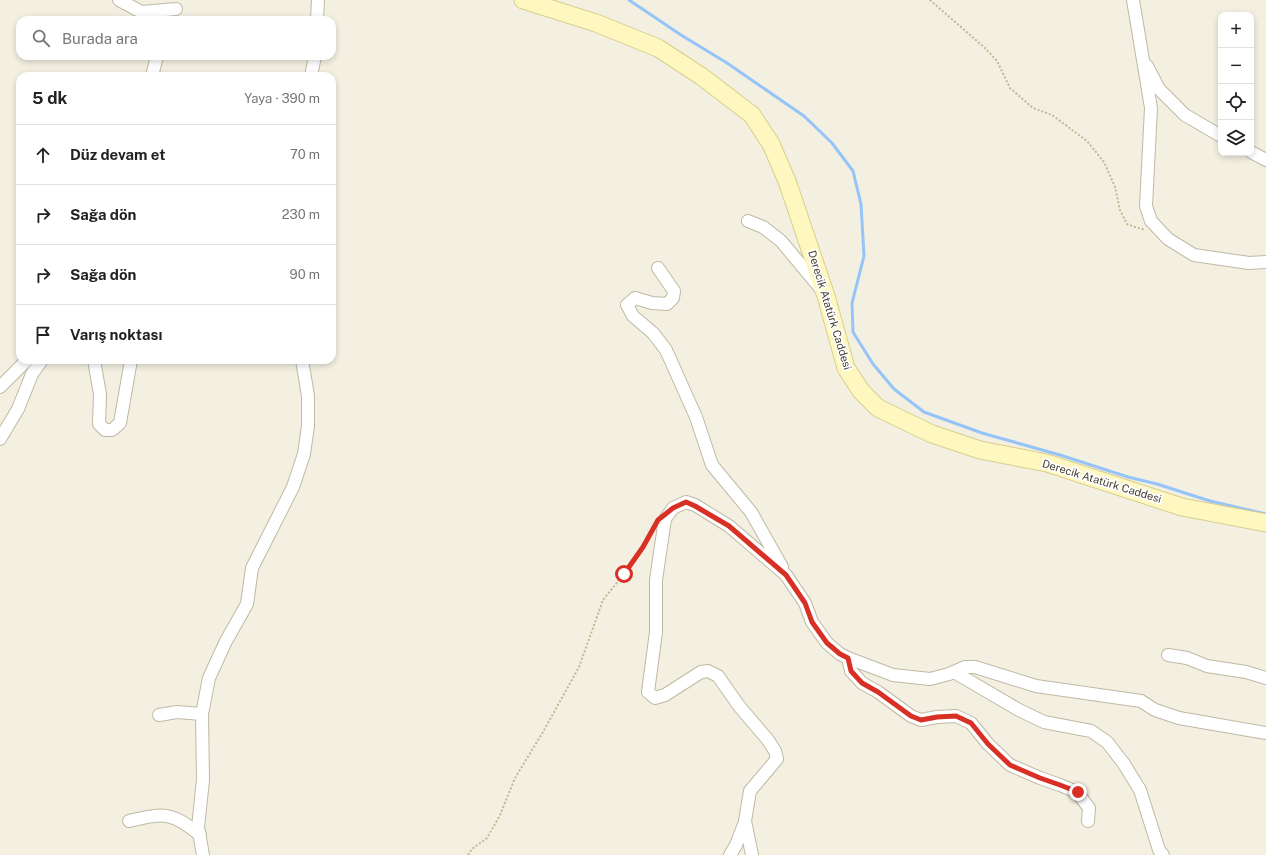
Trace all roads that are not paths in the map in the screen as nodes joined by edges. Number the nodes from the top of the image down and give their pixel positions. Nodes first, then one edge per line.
1 (119, 0) edge
2 (318, 0) edge
3 (523, 0) edge
4 (1133, 0) edge
5 (176, 9) dead end
6 (142, 12) junction
7 (149, 16) edge
8 (317, 16) edge
9 (1142, 57) junction
10 (156, 60) edge
11 (314, 60) edge
12 (153, 72) edge
13 (312, 72) edge
14 (1218, 134) edge
15 (1254, 154) edge
16 (1266, 160) edge
17 (748, 221) dead end
18 (1266, 262) edge
19 (658, 268) dead end
20 (826, 296) junction
21 (23, 364) edge
22 (39, 364) edge
23 (95, 364) edge
24 (130, 364) edge
25 (303, 364) edge
26 (0, 387) edge
27 (0, 439) edge
28 (1266, 523) edge
29 (786, 575) junction
30 (1168, 655) dead end
31 (848, 658) junction
32 (954, 672) junction
33 (1266, 678) edge
34 (202, 714) junction
35 (159, 715) dead end
36 (1266, 733) edge
37 (129, 820) dead end
38 (745, 821) junction
39 (1088, 821) dead end
40 (200, 835) junction
41 (202, 855) edge
42 (730, 855) edge
43 (752, 855) edge
44 (1163, 855) edge

1 - 6 street
2 - 8 street
3 - 20 main road, Derecik Atatürk Caddesi
4 - 9 street
5 - 6 street
6 - 7 street
9 - 14 street
9 - 18 street
10 - 12 street
11 - 13 street
15 - 16 street
17 - 20 street
19 - 29 street
20 - 28 main road, Derecik Atatürk Caddesi
21 - 26 street
22 - 27 street
23 - 24 street
25 - 34 street
29 - 31 street
29 - 38 street
30 - 33 street
31 - 32 street
31 - 39 street
32 - 36 street
32 - 44 street
34 - 35 street
34 - 40 street
37 - 40 street
38 - 42 street
38 - 43 street
40 - 41 street

